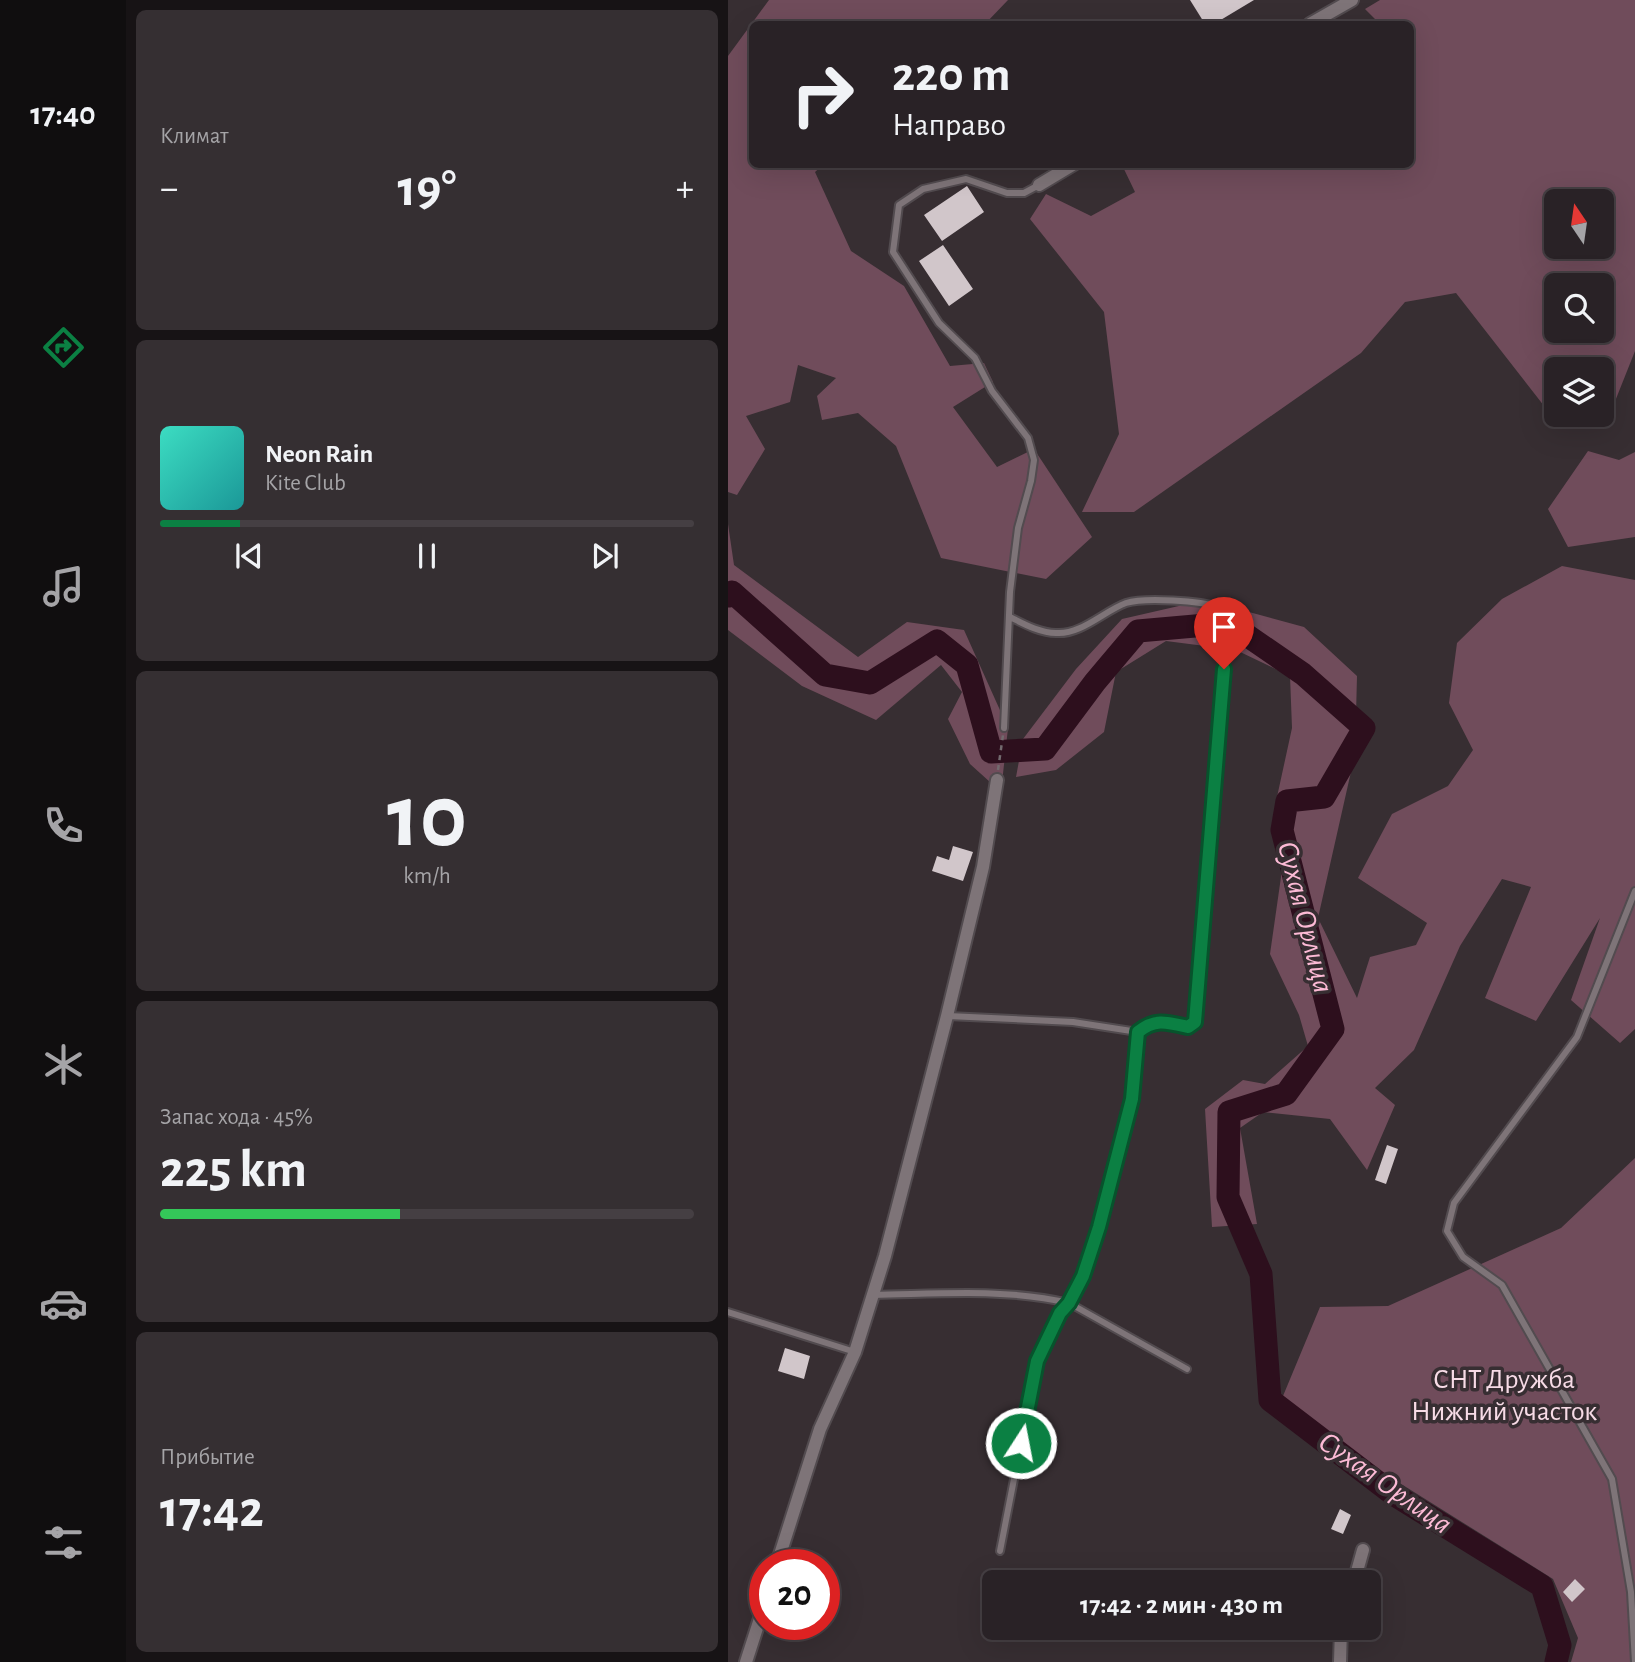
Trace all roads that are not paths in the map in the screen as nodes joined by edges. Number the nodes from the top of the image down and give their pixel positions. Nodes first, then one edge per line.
1 (1352, 0) edge
2 (1315, 21) edge
3 (1068, 168) edge
4 (1039, 186) joint
5 (1224, 616) dead end
6 (1010, 617) junction
7 (1226, 641) dead end
8 (1004, 728) road end
9 (997, 780) road end
10 (1635, 891) edge
11 (947, 1016) junction
12 (1138, 1032) junction
13 (873, 1295) junction
14 (1069, 1303) junction
15 (728, 1312) edge
16 (855, 1352) junction
17 (1187, 1368) dead end
18 (782, 1549) edge
19 (1363, 1550) dead end
20 (1000, 1551) dead end
21 (1357, 1570) edge
22 (753, 1640) edge
23 (1341, 1640) edge
24 (746, 1662) edge
25 (1340, 1662) edge
26 (1635, 1662) edge

1 - 2 street
3 - 4 street
4 - 6 lane
5 - 6 lane
6 - 8 lane
7 - 12 lane
9 - 11 street
10 - 26 lane
11 - 12 lane
11 - 13 street
12 - 14 lane
13 - 14 lane
13 - 16 street
14 - 17 lane
14 - 20 lane
15 - 16 lane
16 - 18 street
19 - 21 street
22 - 24 street
23 - 25 street

